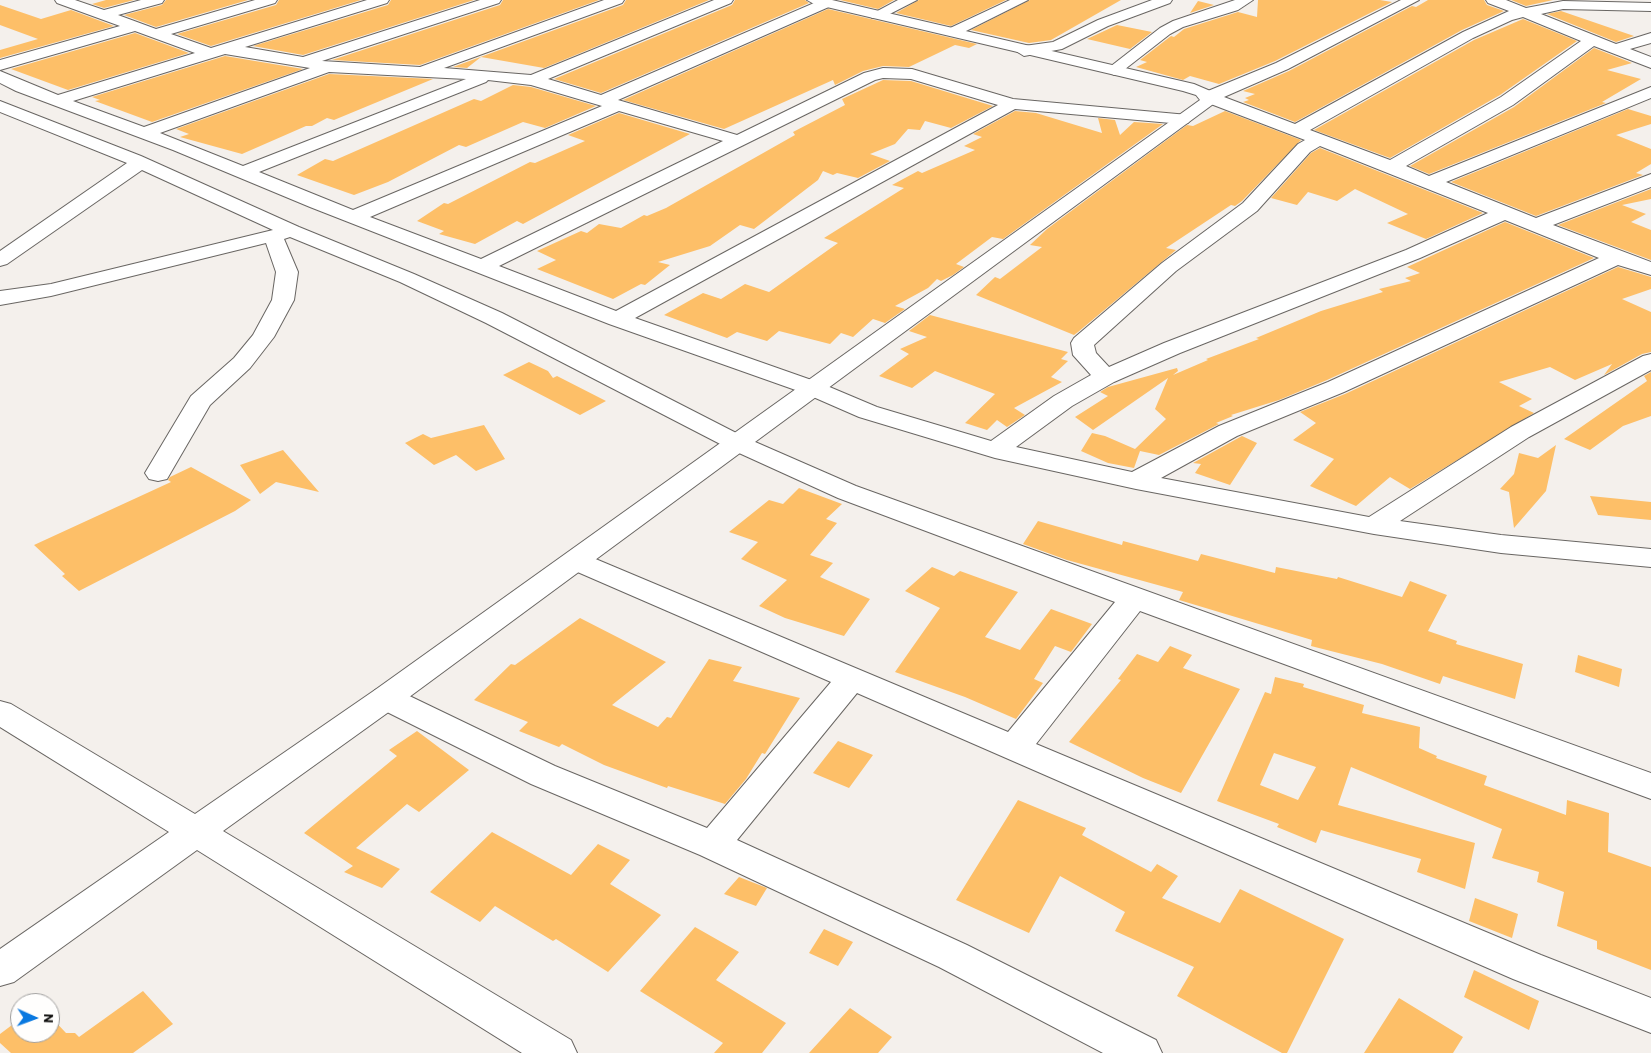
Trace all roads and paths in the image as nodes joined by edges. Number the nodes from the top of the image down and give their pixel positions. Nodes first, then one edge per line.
1 (62, 0) edge
2 (157, 0) edge
3 (270, 0) edge
4 (382, 0) edge
5 (494, 0) edge
6 (617, 0) edge
7 (726, 0) edge
8 (910, 0) edge
9 (1021, 0) edge
10 (1165, 0) edge
11 (1246, 0) edge
12 (1412, 0) edge
13 (1493, 0) edge
14 (820, 1) edge
15 (1651, 7) edge
16 (1525, 11) junction
17 (106, 14) junction
18 (877, 15) junction
19 (134, 27) junction
20 (953, 32) junction
21 (154, 34) junction
22 (1651, 38) edge
23 (1592, 40) junction
24 (1614, 49) junction
25 (217, 51) junction
26 (1024, 51) junction
27 (462, 54) junction
28 (305, 62) junction
29 (1651, 62) edge
30 (0, 65) edge
31 (327, 67) junction
32 (1114, 70) junction
33 (416, 73) junction
34 (490, 75) junction
35 (0, 76) edge
36 (533, 80) junction
37 (1651, 92) edge
38 (1209, 97) junction
39 (57, 101) junction
40 (611, 102) junction
41 (1012, 104) junction
42 (0, 106) edge
43 (1182, 119) junction
44 (1296, 130) junction
45 (144, 132) junction
46 (1320, 139) junction
47 (740, 141) junction
48 (140, 162) junction
49 (1390, 166) junction
50 (244, 172) junction
51 (1651, 180) edge
52 (1430, 182) junction
53 (1505, 213) junction
54 (355, 216) junction
55 (1536, 225) junction
56 (282, 234) junction
57 (1617, 258) junction
58 (0, 260) edge
59 (483, 266) junction
60 (1651, 269) edge
61 (0, 298) edge
62 (617, 318) junction
63 (1651, 361) edge
64 (1106, 376) junction
65 (808, 390) junction
66 (745, 436) junction
67 (995, 450) junction
68 (158, 473) dead end
69 (1136, 481) junction
70 (1374, 526) junction
71 (1651, 558) edge
72 (576, 560) junction
73 (1134, 598) junction
74 (851, 680) junction
75 (386, 698) junction
76 (0, 712) edge
77 (1014, 748) junction
78 (1651, 786) edge
79 (195, 833) junction
80 (713, 845) junction
81 (0, 970) edge
82 (1651, 1016) edge
83 (557, 1053) edge
84 (1142, 1053) edge

1 - 17 street
2 - 17 street
3 - 21 street
4 - 25 street
5 - 28 street
6 - 27 street
7 - 36 street
8 - 18 street
9 - 20 street
10 - 26 street
11 - 32 street
12 - 38 street
13 - 16 street
14 - 18 street
14 - 40 street
15 - 16 street
16 - 23 street
16 - 44 street
17 - 19 street
18 - 20 street
19 - 21 street
19 - 30 street
20 - 26 street
21 - 25 street
22 - 24 street
23 - 24 street
23 - 49 street
24 - 29 street
25 - 28 street
25 - 39 street
26 - 32 street
27 - 33 street
27 - 34 street
28 - 31 street
31 - 33 street
31 - 45 street
32 - 38 street
33 - 34 street
34 - 36 street
34 - 50 street
35 - 39 street
36 - 40 street
37 - 52 street
38 - 43 street
38 - 44 street
39 - 45 street
40 - 47 street
40 - 54 street
41 - 43 street
41 - 47 street
41 - 62 street
42 - 48 street
43 - 65 street
44 - 46 street
45 - 50 street
46 - 49 street
46 - 64 street
47 - 59 street
48 - 56 street
48 - 58 street
49 - 52 street
50 - 54 street
51 - 55 street
52 - 53 street
53 - 55 street
53 - 64 street
54 - 59 street
55 - 57 street
56 - 61 street
56 - 66 street
56 - 68 street
57 - 60 street
57 - 69 street
59 - 62 street
62 - 65 street
63 - 70 street
64 - 67 street
65 - 66 street
65 - 67 street
66 - 72 street
66 - 73 street
67 - 69 street
69 - 70 street
70 - 71 street
72 - 74 street
72 - 75 street
73 - 77 street
73 - 78 street
74 - 77 street
74 - 80 street
75 - 79 street
75 - 80 street
76 - 79 street
77 - 82 street
79 - 81 street
79 - 83 street
80 - 84 street

